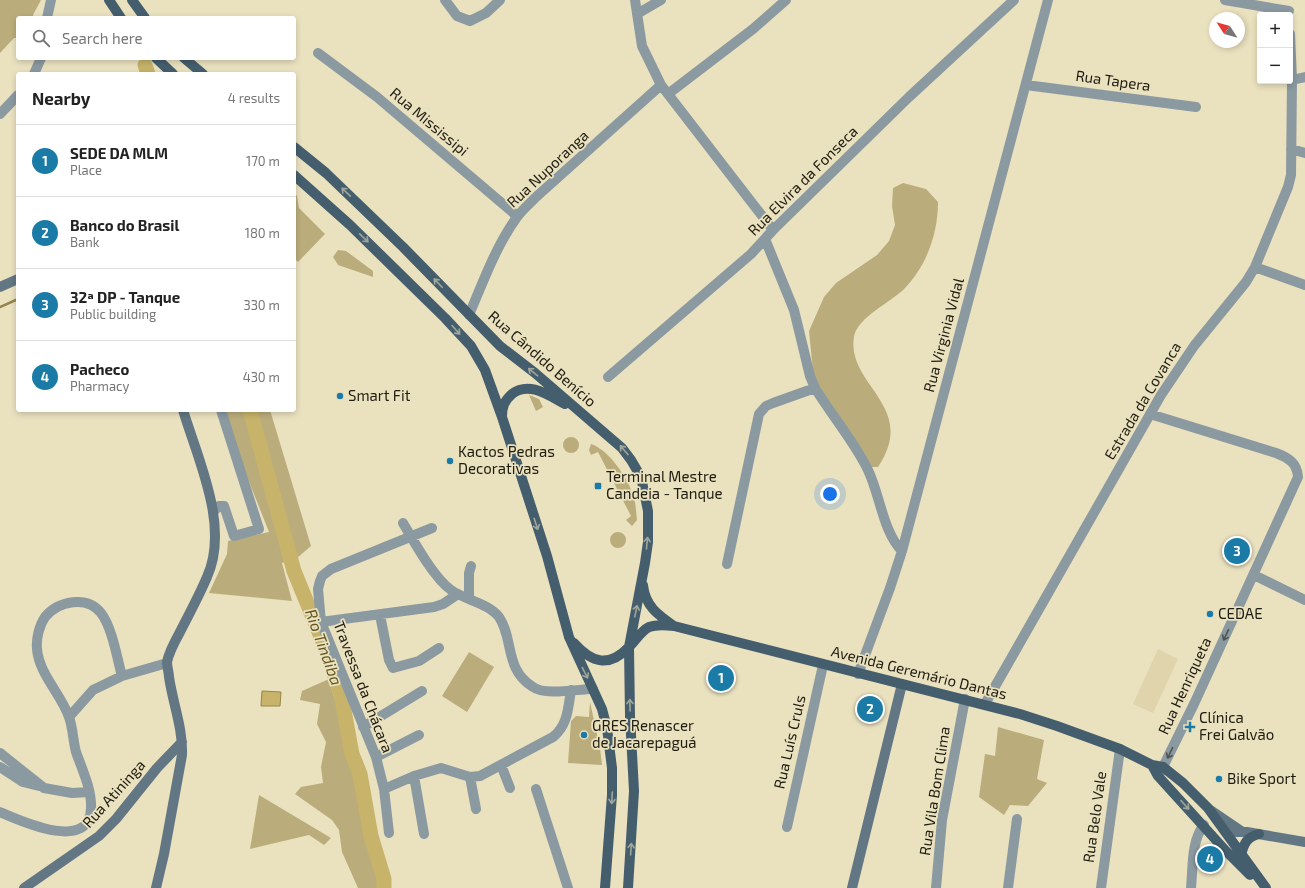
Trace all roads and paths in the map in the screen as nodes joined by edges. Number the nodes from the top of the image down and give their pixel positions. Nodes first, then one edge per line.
1 (52, 0) edge
2 (109, 0) edge
3 (132, 0) edge
4 (445, 0) edge
5 (500, 0) edge
6 (635, 0) edge
7 (661, 0) edge
8 (786, 0) edge
9 (1014, 0) edge
10 (1048, 0) edge
11 (1225, 0) edge
12 (1289, 0) edge
13 (1284, 12) edge
14 (1289, 12) edge
15 (637, 14) junction
16 (48, 16) edge
17 (120, 16) edge
18 (144, 16) edge
19 (318, 53) dead end
20 (40, 60) edge
21 (158, 60) edge
22 (186, 60) edge
23 (35, 72) edge
24 (172, 72) edge
25 (202, 72) edge
26 (1305, 77) edge
27 (1293, 80) edge
28 (1292, 84) edge
29 (661, 85) junction
30 (1026, 85) junction
31 (668, 94) junction
32 (16, 97) edge
33 (1196, 108) dead end
34 (0, 114) edge
35 (296, 149) edge
36 (1291, 149) junction
37 (1305, 153) edge
38 (296, 179) edge
39 (518, 216) junction
40 (773, 230) junction
41 (765, 239) junction
42 (1255, 266) junction
43 (16, 280) edge
44 (1305, 285) edge
45 (0, 287) edge
46 (469, 315) junction
47 (608, 377) dead end
48 (815, 388) junction
49 (184, 412) edge
50 (223, 412) edge
51 (1150, 414) junction
52 (585, 416) junction
53 (502, 417) junction
54 (214, 511) junction
55 (403, 523) dead end
56 (432, 528) dead end
57 (411, 537) junction
58 (902, 551) junction
59 (727, 564) dead end
60 (471, 566) dead end
61 (643, 575) junction
62 (1254, 575) junction
63 (458, 594) junction
64 (469, 599) junction
65 (1305, 600) edge
66 (380, 615) junction
67 (321, 622) junction
68 (674, 626) junction
69 (569, 637) junction
70 (629, 647) junction
71 (439, 648) dead end
72 (167, 663) junction
73 (823, 665) junction
74 (858, 674) junction
75 (122, 676) junction
76 (902, 684) junction
77 (593, 689) junction
78 (571, 690) junction
79 (422, 691) dead end
80 (965, 699) junction
81 (985, 704) junction
82 (69, 717) junction
83 (363, 727) junction
84 (419, 735) dead end
85 (182, 742) junction
86 (1120, 749) junction
87 (0, 753) edge
88 (376, 757) junction
89 (501, 765) junction
90 (0, 767) edge
91 (1161, 772) junction
92 (414, 776) junction
93 (470, 777) junction
94 (44, 788) junction
95 (510, 788) dead end
96 (384, 789) junction
97 (536, 789) dead end
98 (88, 792) junction
99 (1208, 808) junction
100 (476, 809) dead end
101 (0, 812) edge
102 (1016, 819) dead end
103 (1204, 825) junction
104 (787, 827) dead end
105 (1241, 831) junction
106 (1226, 832) junction
107 (389, 833) dead end
108 (424, 834) dead end
109 (1259, 834) junction
110 (1305, 842) edge
111 (1241, 855) junction
112 (24, 888) edge
113 (156, 888) edge
114 (568, 888) edge
115 (605, 888) edge
116 (628, 888) edge
117 (852, 888) edge
118 (936, 888) edge
119 (1008, 888) edge
120 (1101, 888) edge
121 (1191, 888) edge
122 (1265, 888) edge

1 - 16 street
2 - 17 main road
3 - 18 main road
4 - 5 street
6 - 15 street
7 - 15 street
8 - 31 street
9 - 40 street, Rua Elvira da Fonseca
10 - 30 street, Rua Virginia Vidal
11 - 13 street
12 - 14 street
15 - 29 street
19 - 39 street, Rua Mississipi
20 - 23 street
21 - 24 main road
22 - 25 main road
26 - 27 street
28 - 36 street, Estrada da Covanca
29 - 31 street
29 - 39 street, Rua Nuporanga
30 - 33 street, Rua Tapera
30 - 58 street, Rua Virginia Vidal
31 - 40 street
32 - 34 street
46 -> 35 main road, Rua Cândido Benício
36 - 37 street
36 - 42 street, Estrada da Covanca
38 -> 53 main road
39 - 46 street, Rua Nuporanga
40 - 41 street, Rua Elvira da Fonseca
41 - 47 street, Rua Elvira da Fonseca
41 - 48 street
42 - 44 street
42 - 51 street, Estrada da Covanca
43 - 45 street
52 -> 46 main road, Rua Cândido Benício
48 - 58 street
48 - 59 street
49 - 54 street
50 - 54 street
51 - 62 street, Rua Henriqueta
51 - 81 street, Estrada da Covanca
52 - 53 main road
61 -> 52 main road, Rua Cândido Benício
53 -> 69 main road
54 - 72 street
55 - 57 street
56 - 57 street, Travessa da Chácara
57 - 63 street
57 - 67 street, Travessa da Chácara
58 - 74 street, Rua Virginia Vidal
60 - 64 street
61 - 68 main road, Avenida Geremário Dantas
70 -> 61 main road, Rua Cândido Benício
62 - 65 street
62 -> 91 street, Rua Henriqueta
63 - 64 street
63 - 66 street
64 - 78 street
66 - 67 street
66 - 71 street
67 - 83 street, Travessa da Chácara
68 - 70 main road, Avenida Geremário Dantas
68 - 73 main road, Avenida Geremário Dantas
69 - 70 main road, Avenida Geremário Dantas
69 -> 77 main road
116 -> 70 main road, Rua Cândido Benício
72 - 75 street
72 - 85 street
73 - 74 main road, Avenida Geremário Dantas
73 - 104 street, Rua Luís Cruls
74 - 76 main road, Avenida Geremário Dantas
75 - 82 street
75 - 82 street
76 - 80 main road, Avenida Geremário Dantas
76 - 117 street
77 - 78 street
77 -> 115 main road
78 - 89 street
79 - 83 street
80 - 81 main road, Avenida Geremário Dantas
80 - 118 street, Rua Vila Bom Clima
81 - 86 main road, Avenida Geremário Dantas
82 - 98 street
83 - 88 street, Travessa da Chácara
84 - 88 street
85 - 112 street, Rua Atininga
85 - 113 street
86 - 91 main road, Avenida Geremário Dantas
86 - 120 street, Rua Belo Vale
87 - 94 street
88 - 96 street, Travessa da Chácara
89 - 93 street
89 - 95 street
90 - 94 street
91 - 99 main road, Avenida Geremário Dantas
91 -> 103 main road, Avenida Geremário Dantas
92 - 93 street
92 - 96 street
92 - 108 street
93 - 100 street
94 - 98 street
96 - 107 street, Travessa da Chácara
97 - 114 street
98 - 101 street
99 - 105 street
99 - 106 main road, Avenida Geremário Dantas
102 - 119 street
103 - 106 main road
103 - 121 street
103 - 122 main road, Avenida Geremário Dantas
105 - 106 street
105 - 109 street
106 - 111 main road, Avenida Geremário Dantas
109 - 110 street
109 - 111 main road
111 - 122 main road, Avenida Geremário Dantas

